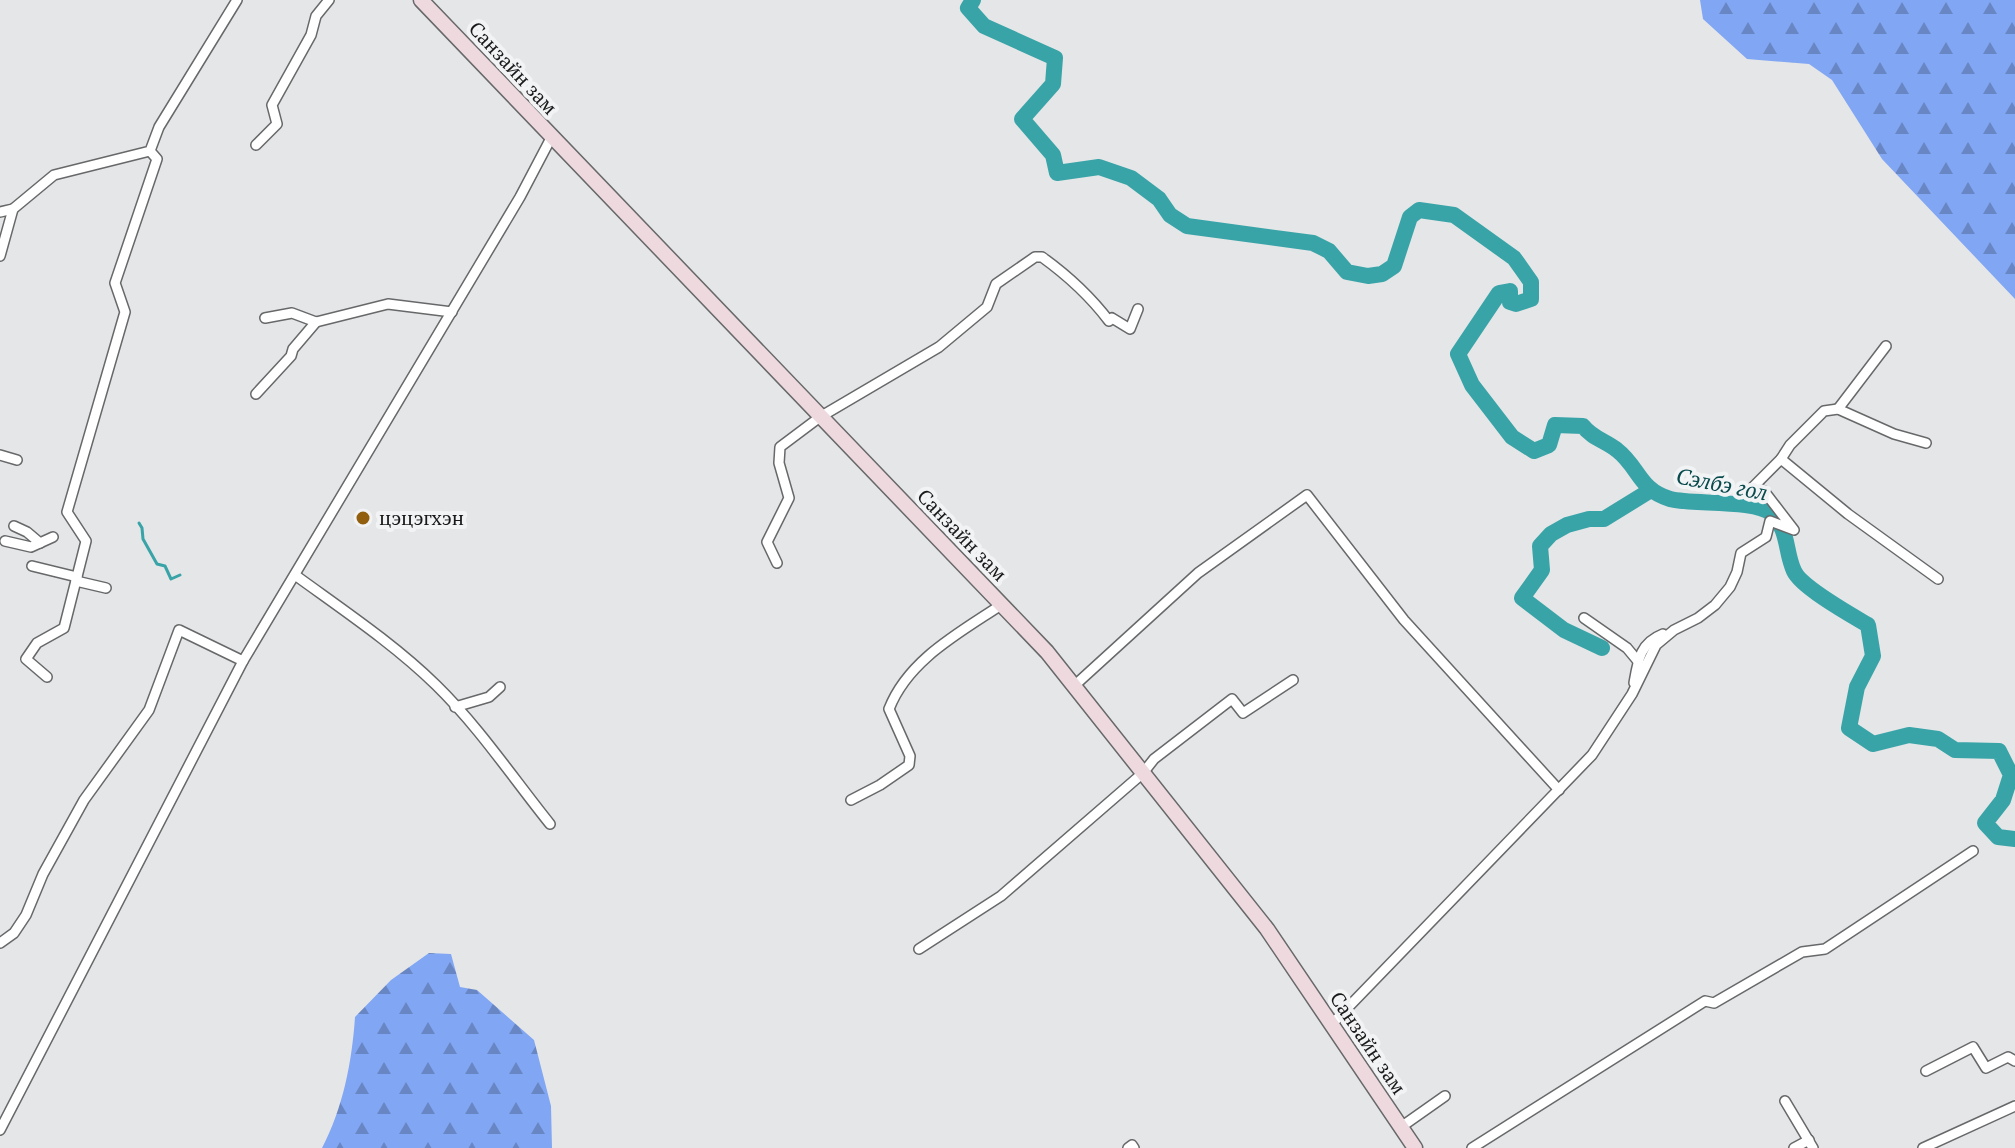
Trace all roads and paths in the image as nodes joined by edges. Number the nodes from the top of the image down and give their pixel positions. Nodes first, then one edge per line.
1 (237, 0) edge
2 (329, 0) edge
3 (421, 0) edge
4 (551, 138) junction
5 (256, 145) dead end
6 (150, 151) junction
7 (13, 209) junction
8 (0, 212) edge
9 (0, 256) edge
10 (1138, 309) dead end
11 (452, 312) junction
12 (265, 318) dead end
13 (316, 322) junction
14 (1886, 346) dead end
15 (256, 394) dead end
16 (1838, 409) junction
17 (820, 417) junction
18 (1926, 443) dead end
19 (0, 455) edge
20 (1781, 459) junction
21 (17, 460) dead end
22 (14, 526) dead end
23 (53, 537) dead end
24 (5, 541) dead end
25 (40, 543) junction
26 (777, 563) dead end
27 (32, 566) dead end
28 (295, 575) junction
29 (76, 579) junction
30 (1938, 579) dead end
31 (106, 588) dead end
32 (1001, 605) junction
33 (1584, 618) dead end
34 (1674, 630) junction
35 (1637, 660) junction
36 (243, 661) junction
37 (47, 677) dead end
38 (1293, 680) dead end
39 (1074, 686) junction
40 (500, 687) dead end
41 (1632, 694) junction
42 (455, 707) junction
43 (1143, 773) junction
44 (1559, 790) junction
45 (851, 800) dead end
46 (550, 824) dead end
47 (1973, 851) dead end
48 (0, 943) edge
49 (919, 949) dead end
50 (1331, 1025) junction
51 (2015, 1061) edge
52 (1926, 1071) dead end
53 (1445, 1096) dead end
54 (1785, 1101) dead end
55 (2015, 1106) edge
56 (1401, 1127) junction
57 (0, 1130) edge
58 (1811, 1144) edge
59 (1415, 1148) edge
60 (1472, 1148) edge
61 (1794, 1148) edge
62 (1923, 1148) edge

1 - 6 street
2 - 5 street
3 - 4 main road, Санзайн зам
4 - 11 street
4 - 17 main road, Санзайн зам
6 - 7 street
6 - 29 street
7 - 8 street
7 - 9 street
10 - 17 street
11 - 13 street
11 - 28 street
12 - 13 street
13 - 15 street
14 - 16 street
16 - 18 street
16 - 20 street
17 - 26 street
17 - 32 main road, Санзайн зам
19 - 21 street
20 - 30 street
20 - 34 street
22 - 25 street
23 - 25 street
24 - 25 street
27 - 29 street
28 - 36 street
28 - 42 street
29 - 31 street
29 - 37 street
32 - 39 main road, Санзайн зам
32 - 45 street
33 - 35 street
34 - 35 street
34 - 41 street
35 - 41 street
36 - 48 street
36 - 57 street
38 - 43 street
39 - 43 main road, Санзайн зам
39 - 44 street
40 - 42 street
41 - 44 street
42 - 46 street
43 - 49 street
43 - 50 main road, Санзайн зам
44 - 50 street
47 - 60 street
50 - 56 main road, Санзайн зам
51 - 52 street
53 - 56 street
54 - 58 street
55 - 62 street
56 - 59 main road, Санзайн зам
58 - 61 street

